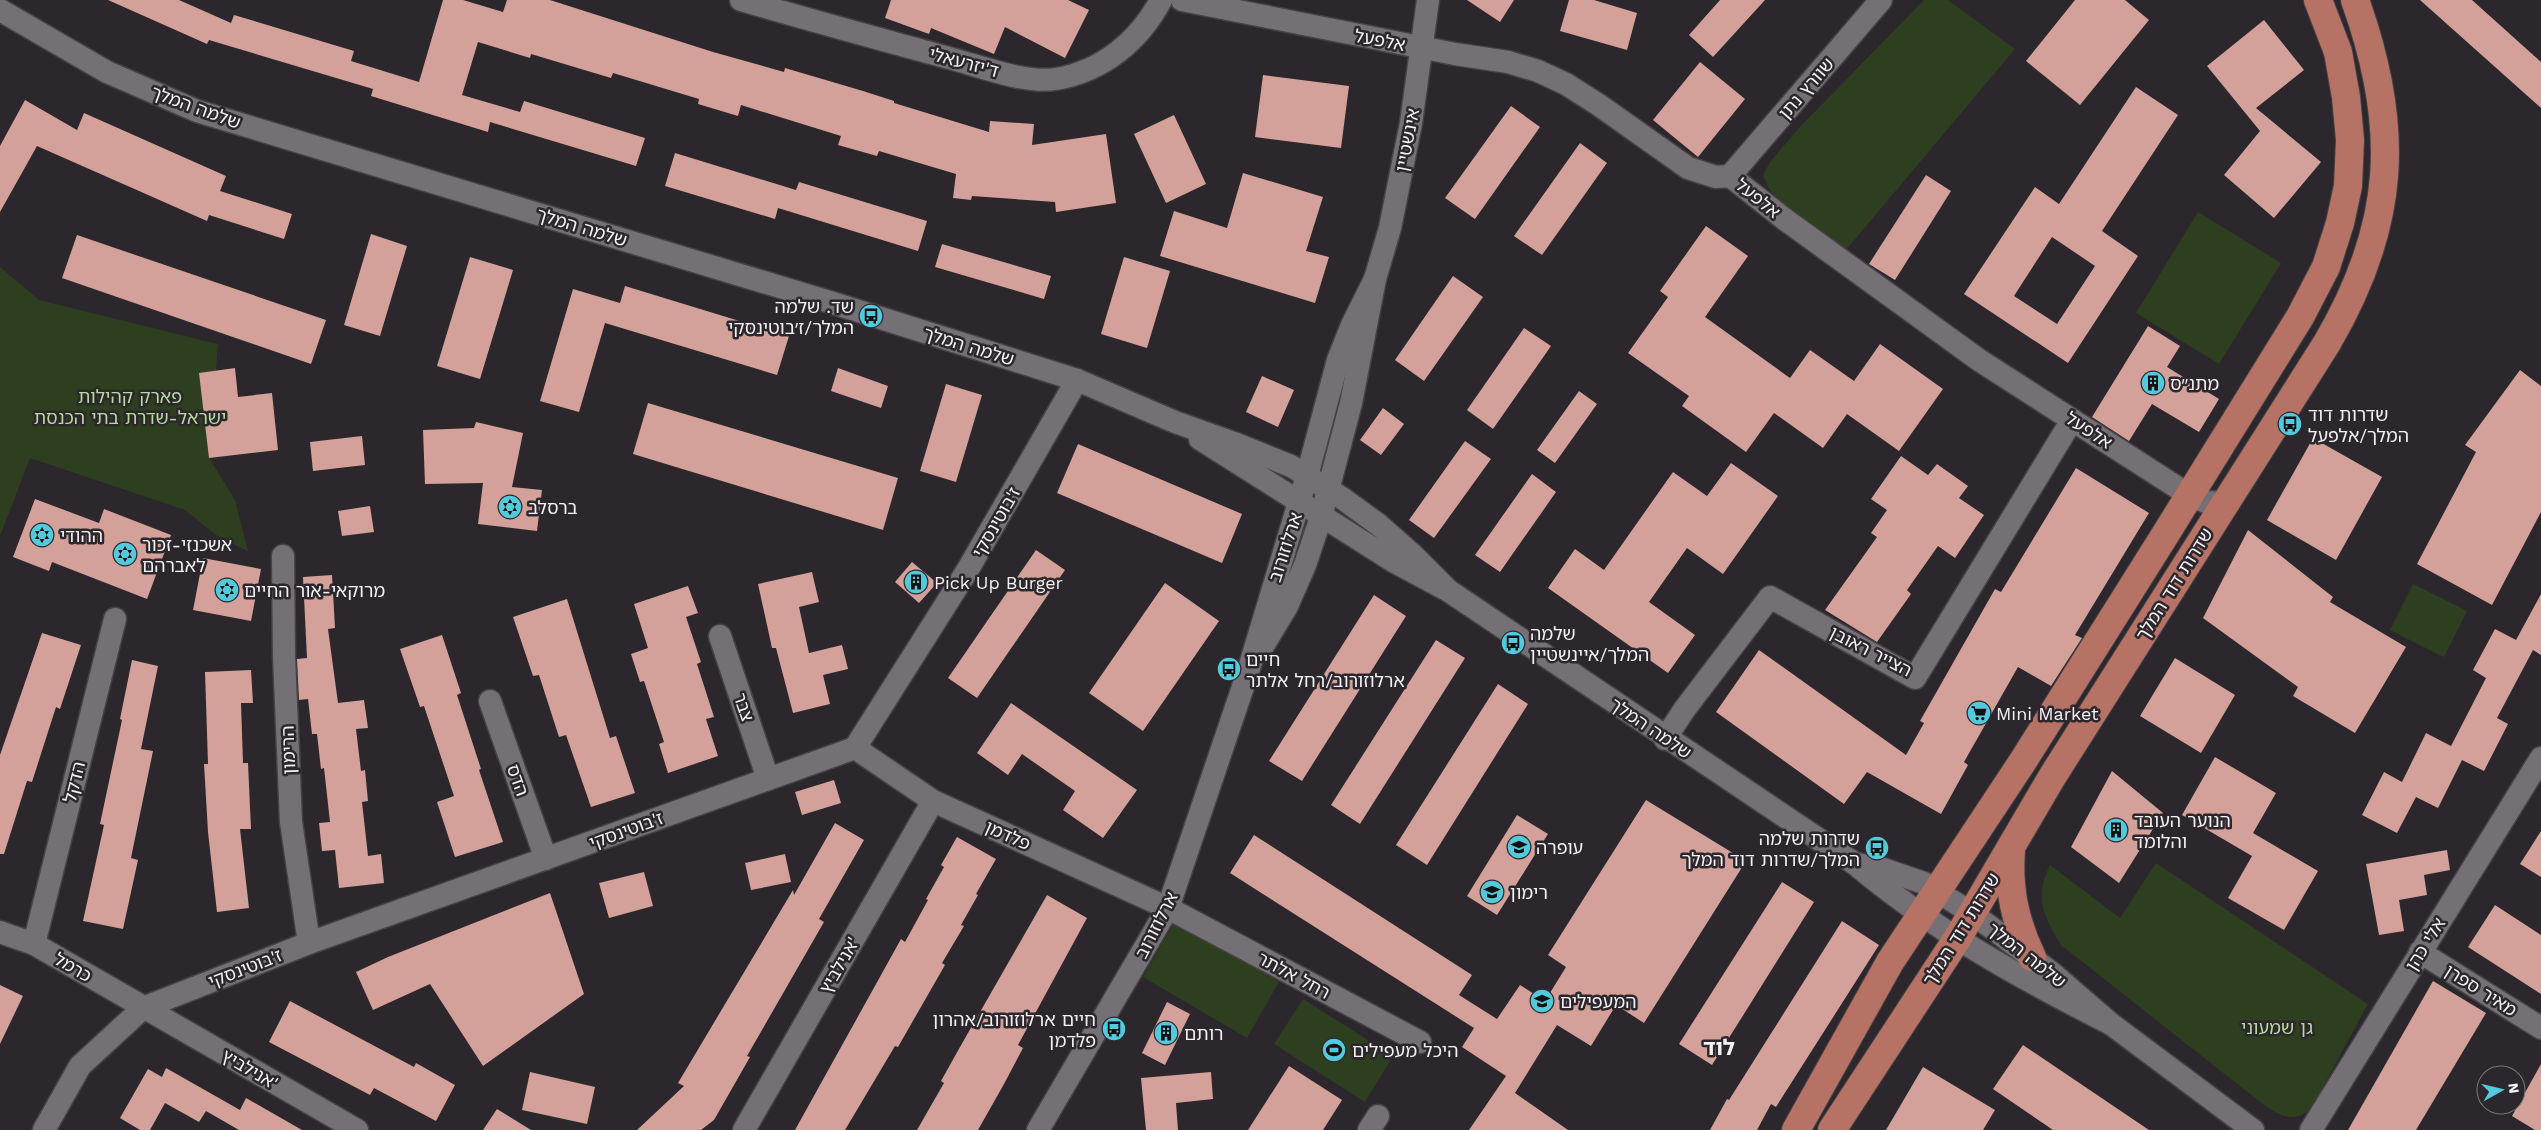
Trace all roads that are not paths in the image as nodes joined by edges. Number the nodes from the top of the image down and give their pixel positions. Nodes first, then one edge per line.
1 (741, 0) edge
2 (1161, 0) edge
3 (1182, 0) edge
4 (1428, 0) edge
5 (1881, 0) edge
6 (2318, 0) edge
7 (2355, 0) edge
8 (0, 10) edge
9 (1422, 48) junction
10 (1730, 176) junction
11 (1375, 279) junction
12 (1077, 380) junction
13 (2072, 420) junction
14 (1175, 422) junction
15 (1307, 476) junction
16 (1328, 489) junction
17 (2189, 496) junction
18 (1299, 503) junction
19 (2226, 503) junction
20 (1321, 517) junction
21 (283, 556) dead end
22 (1449, 591) junction
23 (115, 619) dead end
24 (720, 636) dead end
25 (1247, 675) junction
26 (490, 701) dead end
27 (1666, 739) junction
28 (855, 748) junction
29 (2541, 758) edge
30 (768, 779) junction
31 (933, 801) junction
32 (2011, 848) junction
33 (546, 859) junction
34 (1854, 863) junction
35 (1937, 891) junction
36 (1168, 908) junction
37 (1973, 914) junction
38 (1921, 915) junction
39 (0, 932) edge
40 (1957, 939) junction
41 (309, 943) junction
42 (34, 944) junction
43 (2420, 952) junction
44 (2032, 957) junction
45 (143, 1008) junction
46 (2111, 1024) junction
47 (2541, 1028) edge
48 (1420, 1042) dead end
49 (44, 1130) edge
50 (357, 1130) edge
51 (744, 1130) edge
52 (1038, 1130) edge
53 (1796, 1130) edge
54 (1832, 1130) edge
55 (2253, 1130) edge
56 (2311, 1130) edge

1 - 2 street, ד'יזרעאלי
3 - 9 street, אלפעל
4 - 9 street, אינשטיין
5 - 10 street, שוורץ נתן
6 - 17 main road, שדרות דוד המלך
7 - 19 main road, שדרות דוד המלך
8 - 12 street, שלמה המלך
9 - 10 street, אלפעל
9 - 11 street, אינשטיין
10 - 13 street, אלפעל
11 - 15 street, אינשטיין
11 - 16 street, אינשטיין
12 - 14 street, שלמה המלך
12 - 28 street, ז'בוטינסקי
13 - 17 street, אלפעל
13 - 27 street, הצייר ראובן
14 - 15 street, שלמה המלך
14 - 18 street, שלמה המלך
15 - 16 street, שלמה המלך
15 - 18 street, ארלוזורוב
16 - 20 street, אינשטיין
16 - 22 street, שלמה המלך
17 - 19 street, אלפעל
17 - 35 main road, שדרות דוד המלך
18 - 20 street, שלמה המלך
18 - 25 street, ארלוזורוב
19 - 32 main road, שדרות דוד המלך
20 - 22 street, שלמה המלך
20 - 25 street, ארלוזורוב
21 - 41 street, הרימון
22 - 27 street, שלמה המלך
23 - 42 street, הדקל
24 - 30 street, צבר
25 - 36 street, ארלוזורוב
26 - 33 street, הדס
27 - 34 street, שלמה המלך
28 - 30 street, ז'בוטינסקי
28 - 31 street, פלדמן
29 - 43 street, אלי כהן
30 - 33 street, ז'בוטינסקי
31 - 36 street, פלדמן
31 - 51 street, אנילביץ'
32 - 37 main road, שדרות דוד המלך
32 - 44 main road
33 - 41 street, ז'בוטינסקי
34 - 35 street, שלמה המלך
34 - 38 street, שלמה המלך
35 - 37 street, שלמה המלך
35 - 38 main road, שדרות דוד המלך
36 - 48 street, רחל אלתר
36 - 52 street, ארלוזורוב
37 - 40 main road, שדרות דוד המלך
37 - 44 street, שלמה המלך
38 - 40 street, שלמה המלך
38 - 53 main road, שדרות דוד המלך
39 - 42 street, כרמל
40 - 46 street, שלמה המלך
40 - 54 main road, שדרות דוד המלך
41 - 45 street, ז'בוטינסקי
42 - 45 street, כרמל
43 - 47 street, מאיר ספרן
43 - 56 street, אלי כהן
44 - 46 street, שלמה המלך
45 - 49 street, ז'בוטינסקי
45 - 50 street, אנילביץ'
46 - 55 street, שלמה המלך

